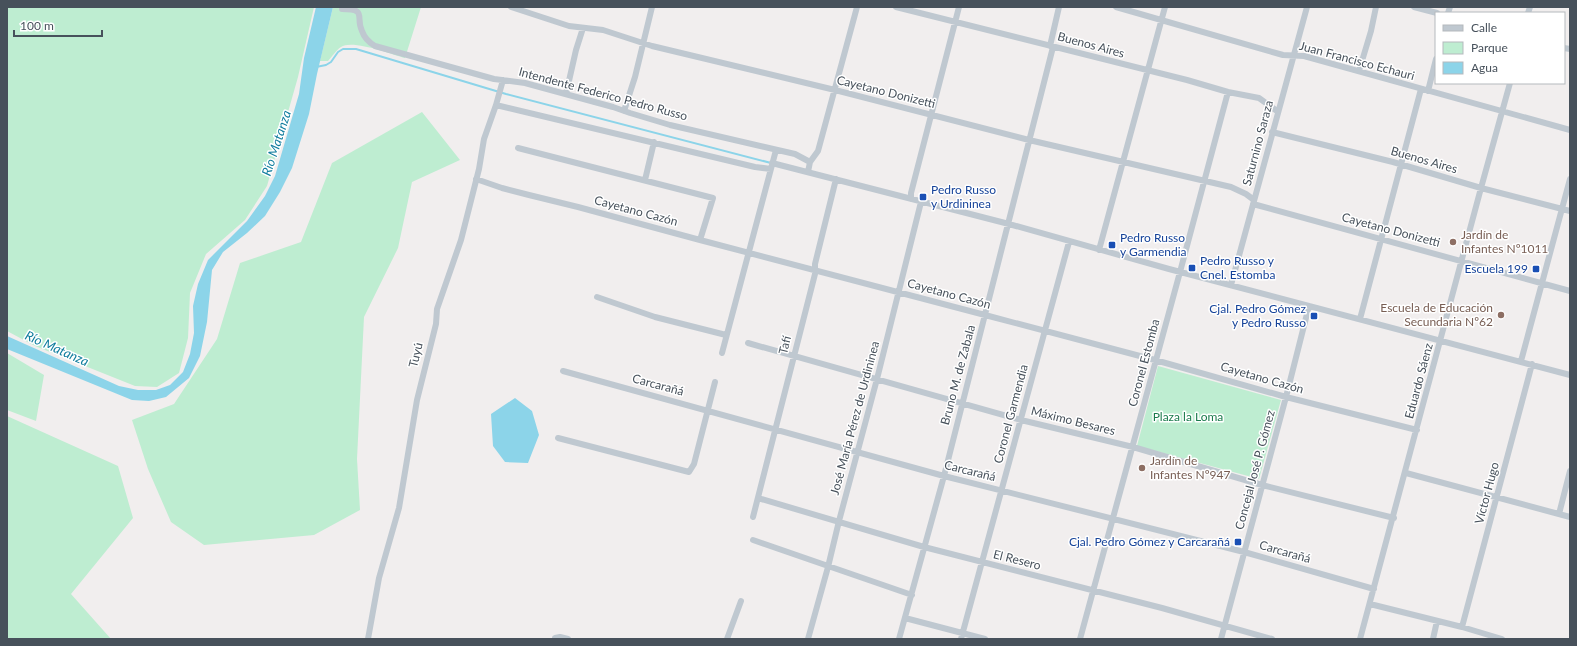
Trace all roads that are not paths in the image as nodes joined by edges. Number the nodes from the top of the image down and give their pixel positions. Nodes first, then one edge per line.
1 (511, 7) edge
2 (652, 7) edge
3 (857, 7) edge
4 (896, 7) edge
5 (959, 7) edge
6 (1060, 7) edge
7 (1116, 7) edge
8 (1165, 7) edge
9 (1307, 7) edge
10 (1376, 7) edge
11 (1414, 7) edge
12 (342, 9) dead end
13 (1435, 12) edge
14 (1161, 20) junction
15 (954, 21) junction
16 (583, 28) junction
17 (643, 44) junction
18 (1052, 46) junction
19 (1295, 55) junction
20 (1435, 62) edge
21 (1147, 71) junction
22 (1359, 71) junction
23 (503, 80) junction
24 (1510, 84) edge
25 (835, 90) junction
26 (1424, 90) junction
27 (1228, 92) junction
28 (566, 94) junction
29 (496, 105) junction
30 (624, 111) junction
31 (1278, 111) junction
32 (1503, 112) junction
33 (930, 115) junction
34 (1570, 130) edge
35 (1272, 132) junction
36 (1029, 140) junction
37 (654, 142) junction
38 (518, 148) dead end
39 (776, 150) junction
40 (1123, 161) junction
41 (810, 162) junction
42 (1400, 165) junction
43 (772, 166) junction
44 (808, 172) junction
45 (476, 179) junction
46 (836, 179) junction
47 (1570, 179) edge
48 (645, 180) junction
49 (1205, 181) junction
50 (1481, 188) junction
51 (911, 199) junction
52 (921, 202) junction
53 (1254, 202) junction
54 (1562, 209) junction
55 (1570, 211) edge
56 (1009, 224) junction
57 (1381, 239) junction
58 (700, 240) junction
59 (1069, 242) junction
60 (1099, 250) junction
61 (748, 252) junction
62 (1461, 261) junction
63 (815, 270) junction
64 (1180, 272) junction
65 (1542, 284) junction
66 (1230, 285) junction
67 (1570, 291) edge
68 (899, 292) junction
69 (597, 297) dead end
70 (1309, 306) junction
71 (986, 315) junction
72 (1360, 319) junction
73 (1046, 331) junction
74 (726, 335) junction
75 (1441, 341) junction
76 (748, 343) dead end
77 (722, 353) dead end
78 (794, 355) junction
79 (1155, 360) junction
80 (1521, 361) junction
81 (1532, 364) junction
82 (563, 371) dead end
83 (1570, 375) edge
84 (877, 379) junction
85 (715, 382) dead end
86 (1286, 397) junction
87 (962, 403) junction
88 (708, 410) junction
89 (1021, 420) junction
90 (775, 429) junction
91 (1417, 430) junction
92 (558, 438) dead end
93 (1132, 447) junction
94 (858, 452) junction
95 (1570, 471) edge
96 (1406, 473) junction
97 (944, 476) junction
98 (1262, 485) junction
99 (1002, 490) junction
100 (1497, 497) junction
101 (758, 498) junction
102 (1559, 514) junction
103 (753, 516) dead end
104 (1570, 517) edge
105 (1394, 518) junction
106 (1113, 519) junction
107 (839, 521) junction
108 (753, 540) dead end
109 (924, 547) junction
110 (1244, 552) junction
111 (982, 562) junction
112 (828, 567) junction
113 (1374, 589) junction
114 (1093, 591) junction
115 (912, 595) junction
116 (741, 601) dead end
117 (1370, 604) junction
118 (905, 618) junction
119 (1437, 622) junction
120 (1224, 626) junction
121 (1462, 627) junction
122 (962, 636) edge
123 (556, 638) dead end
124 (368, 639) edge
125 (568, 639) edge
126 (727, 639) edge
127 (808, 639) edge
128 (900, 639) edge
129 (985, 639) edge
130 (1080, 639) edge
131 (1221, 639) edge
132 (1272, 639) edge
133 (1360, 639) edge
134 (1433, 639) edge
135 (1502, 639) edge

1 - 16 street, Cayetano Donizetti
2 - 17 street
3 - 25 street
4 - 15 street, Buenos Aires
5 - 15 street
6 - 18 street
7 - 14 street, Juan Francisco Echauri
8 - 14 street
9 - 19 street, Saturnino Saraza
10 - 22 street
11 - 13 street
12 - 23 street, Intendente Federico Pedro Russo
14 - 19 street, Juan Francisco Echauri
14 - 21 street
15 - 18 street, Buenos Aires
15 - 33 street
16 - 17 street, Cayetano Donizetti
16 - 28 street
17 - 25 street, Cayetano Donizetti
17 - 30 street
18 - 21 street, Buenos Aires
18 - 36 street, Bruno M. de Zabala
19 - 22 street, Juan Francisco Echauri
19 - 31 street, Saturnino Saraza
20 - 26 street
21 - 27 street, Buenos Aires
21 - 40 street
22 - 26 street, Juan Francisco Echauri
23 - 28 street, Intendente Federico Pedro Russo
23 - 29 street, Tuyú
24 - 32 street, Eduardo Sáenz
25 - 33 street, Cayetano Donizetti
25 - 41 street
26 - 32 street, Juan Francisco Echauri
26 - 42 street
27 - 31 street, Buenos Aires
27 - 49 street, Coronel Estomba
28 - 30 street, Intendente Federico Pedro Russo
29 - 37 street
29 - 45 street, Tuyú
30 - 39 street, Intendente Federico Pedro Russo
31 - 35 street, Saturnino Saraza
32 - 34 street, Juan Francisco Echauri
32 - 50 street, Eduardo Sáenz
33 - 36 street, Cayetano Donizetti
33 - 51 street
35 - 42 street, Buenos Aires
35 - 53 street, Saturnino Saraza
36 - 40 street, Cayetano Donizetti
36 - 56 street, Bruno M. de Zabala
37 - 43 street
37 - 48 street
38 - 48 street
39 - 41 street, Intendente Federico Pedro Russo
39 - 43 street
40 - 49 street, Cayetano Donizetti
40 - 60 street
41 - 44 street
42 - 50 street, Buenos Aires
42 - 57 street
43 - 44 street
43 - 61 street
44 - 46 street
45 - 58 street, Cayetano Cazón
45 - 124 street, Tuyú
46 - 51 street
46 - 63 street, Tafí
47 - 54 street
48 - 58 street
49 - 53 street, Cayetano Donizetti
49 - 64 street, Coronel Estomba
50 - 54 street, Buenos Aires
50 - 62 street, Eduardo Sáenz
51 - 52 street
52 - 56 street
52 - 68 street, José María Pérez de Urdininea
53 - 57 street, Cayetano Donizetti
53 - 66 street, Saturnino Saraza
54 - 55 street, Buenos Aires
54 - 65 street
56 - 59 street
56 - 71 street, Bruno M. de Zabala
57 - 62 street, Cayetano Donizetti
57 - 72 street
58 - 61 street, Cayetano Cazón
59 - 60 street
59 - 73 street, Coronel Garmendia
60 - 64 street
61 - 63 street, Cayetano Cazón
61 - 74 street
62 - 65 street, Cayetano Donizetti
62 - 75 street, Eduardo Sáenz
63 - 68 street, Cayetano Cazón
63 - 78 street, Tafí
64 - 66 street
64 - 79 street, Coronel Estomba
65 - 67 street, Cayetano Donizetti
65 - 80 street
66 - 70 street
68 - 71 street, Cayetano Cazón
68 - 84 street, José María Pérez de Urdininea
69 - 74 street
70 - 72 street
70 - 86 street, Concejal José P. Gómez
71 - 73 street, Cayetano Cazón
71 - 87 street, Bruno M. de Zabala
72 - 75 street
73 - 79 street, Cayetano Cazón
73 - 89 street, Coronel Garmendia
74 - 77 street
75 - 80 street
75 - 91 street, Eduardo Sáenz
76 - 78 street, Máximo Besares
78 - 84 street, Máximo Besares
78 - 90 street, Tafí
79 - 86 street, Cayetano Cazón
79 - 93 street, Coronel Estomba
80 - 81 street
81 - 83 street
81 - 100 street, Víctor Hugo
82 - 88 street, Carcarañá
84 - 87 street, Máximo Besares
84 - 94 street, José María Pérez de Urdininea
85 - 88 street
86 - 91 street, Cayetano Cazón
86 - 98 street, Concejal José P. Gómez
87 - 89 street, Máximo Besares
87 - 97 street, Bruno M. de Zabala
88 - 90 street, Carcarañá
88 - 92 street
89 - 93 street, Máximo Besares
89 - 99 street, Coronel Garmendia
90 - 94 street, Carcarañá
90 - 101 street, Tafí
91 - 96 street, Eduardo Sáenz
93 - 98 street, Máximo Besares
93 - 106 street, Coronel Estomba
94 - 97 street, Carcarañá
94 - 107 street, José María Pérez de Urdininea
95 - 102 street
96 - 100 street
96 - 105 street, Eduardo Sáenz
97 - 99 street, Carcarañá
97 - 109 street, Bruno M. de Zabala
98 - 105 street, Máximo Besares
98 - 110 street, Concejal José P. Gómez
99 - 106 street, Carcarañá
99 - 111 street, Coronel Garmendia
100 - 102 street
100 - 121 street, Víctor Hugo
101 - 103 street, Tafí
101 - 107 street, El Resero
102 - 104 street
105 - 113 street, Eduardo Sáenz
106 - 110 street, Carcarañá
106 - 114 street, Coronel Estomba
107 - 109 street, El Resero
107 - 112 street, José María Pérez de Urdininea
108 - 112 street
109 - 111 street, El Resero
109 - 115 street, Bruno M. de Zabala
110 - 113 street, Carcarañá
110 - 120 street, Concejal José P. Gómez
111 - 114 street, El Resero
111 - 122 street, Coronel Garmendia
112 - 115 street
112 - 127 street, José María Pérez de Urdininea
113 - 117 street, Eduardo Sáenz
114 - 120 street, El Resero
114 - 130 street, Coronel Estomba
115 - 118 street, Bruno M. de Zabala
116 - 126 street
117 - 119 street
117 - 133 street, Eduardo Sáenz
118 - 122 street
118 - 128 street, Bruno M. de Zabala
119 - 121 street
119 - 134 street
120 - 131 street, Concejal José P. Gómez
120 - 132 street, El Resero
121 - 135 street
122 - 129 street
123 - 125 street

